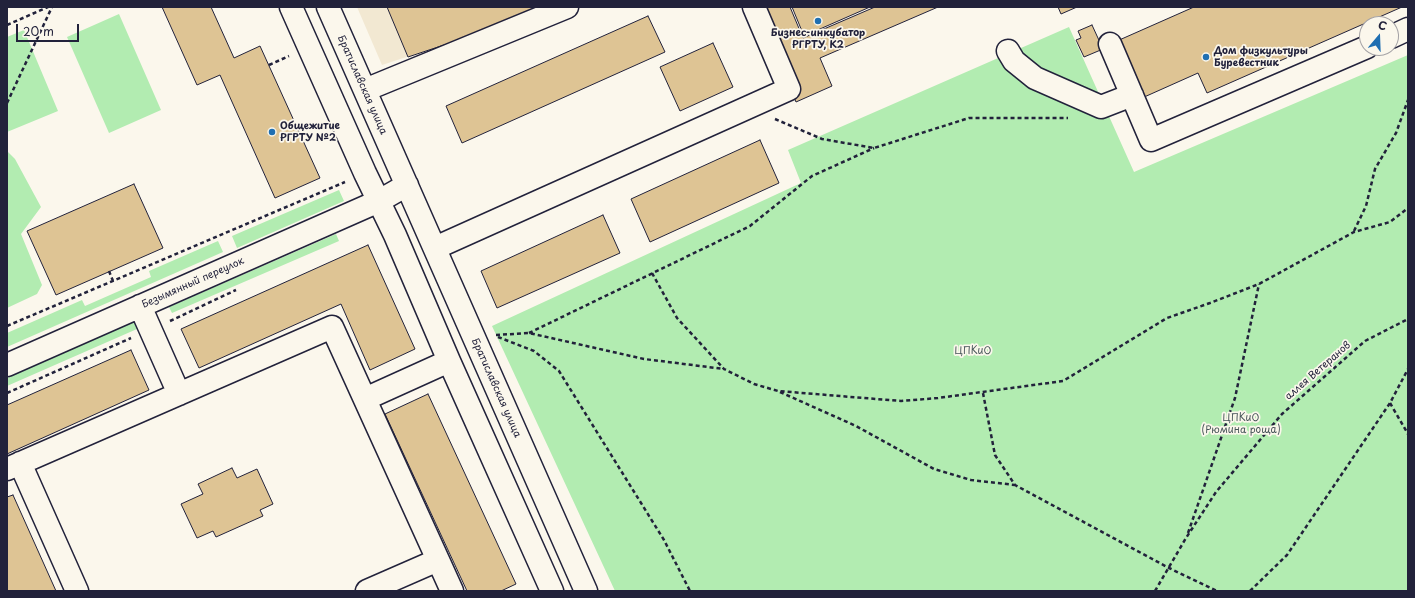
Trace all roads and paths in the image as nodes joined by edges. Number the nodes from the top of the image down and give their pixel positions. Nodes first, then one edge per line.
1 (48, 7) edge
2 (52, 7) edge
3 (291, 7) edge
4 (328, 7) edge
5 (567, 7) edge
6 (754, 7) edge
7 (7, 25) edge
8 (1110, 44) dead end
9 (1359, 50) edge
10 (1008, 51) dead end
11 (289, 56) dead end
12 (269, 65) dead end
13 (365, 90) junction
14 (1132, 95) junction
15 (1408, 100) edge
16 (7, 104) edge
17 (749, 107) junction
18 (1070, 118) dead end
19 (874, 148) junction
20 (365, 173) junction
21 (407, 185) junction
22 (379, 201) junction
23 (1408, 208) edge
24 (1354, 232) junction
25 (435, 248) junction
26 (109, 271) dead end
27 (652, 273) junction
28 (113, 281) junction
29 (1258, 284) junction
30 (237, 289) dead end
31 (140, 306) junction
32 (1408, 319) edge
33 (7, 326) edge
34 (151, 330) junction
35 (529, 333) junction
36 (449, 361) junction
37 (7, 364) edge
38 (724, 369) junction
39 (1408, 369) edge
40 (778, 391) junction
41 (7, 393) edge
42 (983, 393) junction
43 (179, 394) junction
44 (365, 399) junction
45 (1390, 403) junction
46 (1408, 434) edge
47 (14, 466) edge
48 (1015, 485) junction
49 (1186, 538) junction
50 (438, 560) junction
51 (1169, 568) junction
52 (548, 590) edge
53 (77, 591) edge
54 (367, 591) edge
55 (452, 591) edge
56 (586, 591) edge
57 (690, 591) edge
58 (1155, 591) edge
59 (1217, 591) edge
60 (1250, 591) edge

1 - 7 path
2 - 16 path
3 - 20 street
4 - 13 street, Братиславская улица
5 - 13 street
6 - 17 street
8 - 14 street
9 - 14 street
10 - 14 street
11 - 12 path
13 - 21 street, Братиславская улица
15 - 24 path
17 - 19 path
17 - 25 street
18 - 19 path
19 - 27 path
20 - 22 street
20 - 28 path
21 - 22 street
21 - 25 street, Братиславская улица
22 - 31 street, Безымянный переулок
22 - 36 street
23 - 24 path
24 - 29 path
25 - 56 street, Братиславская улица
26 - 28 path
27 - 35 path
27 - 38 path
28 - 33 path
29 - 42 path
29 - 49 path
30 - 34 path
31 - 34 street
31 - 37 street, Безымянный переулок
32 - 49 path, аллея Ветеранов
34 - 41 path
34 - 43 street
35 - 38 path
35 - 57 path
36 - 44 street
36 - 52 street
38 - 40 path
39 - 45 path
40 - 42 path
40 - 48 path
42 - 48 path
43 - 44 street
43 - 47 street
44 - 50 street
45 - 46 path
45 - 60 path
47 - 53 street
48 - 51 path
49 - 51 path, аллея Ветеранов
50 - 54 street
50 - 55 street
51 - 58 path, аллея Ветеранов
51 - 59 path

